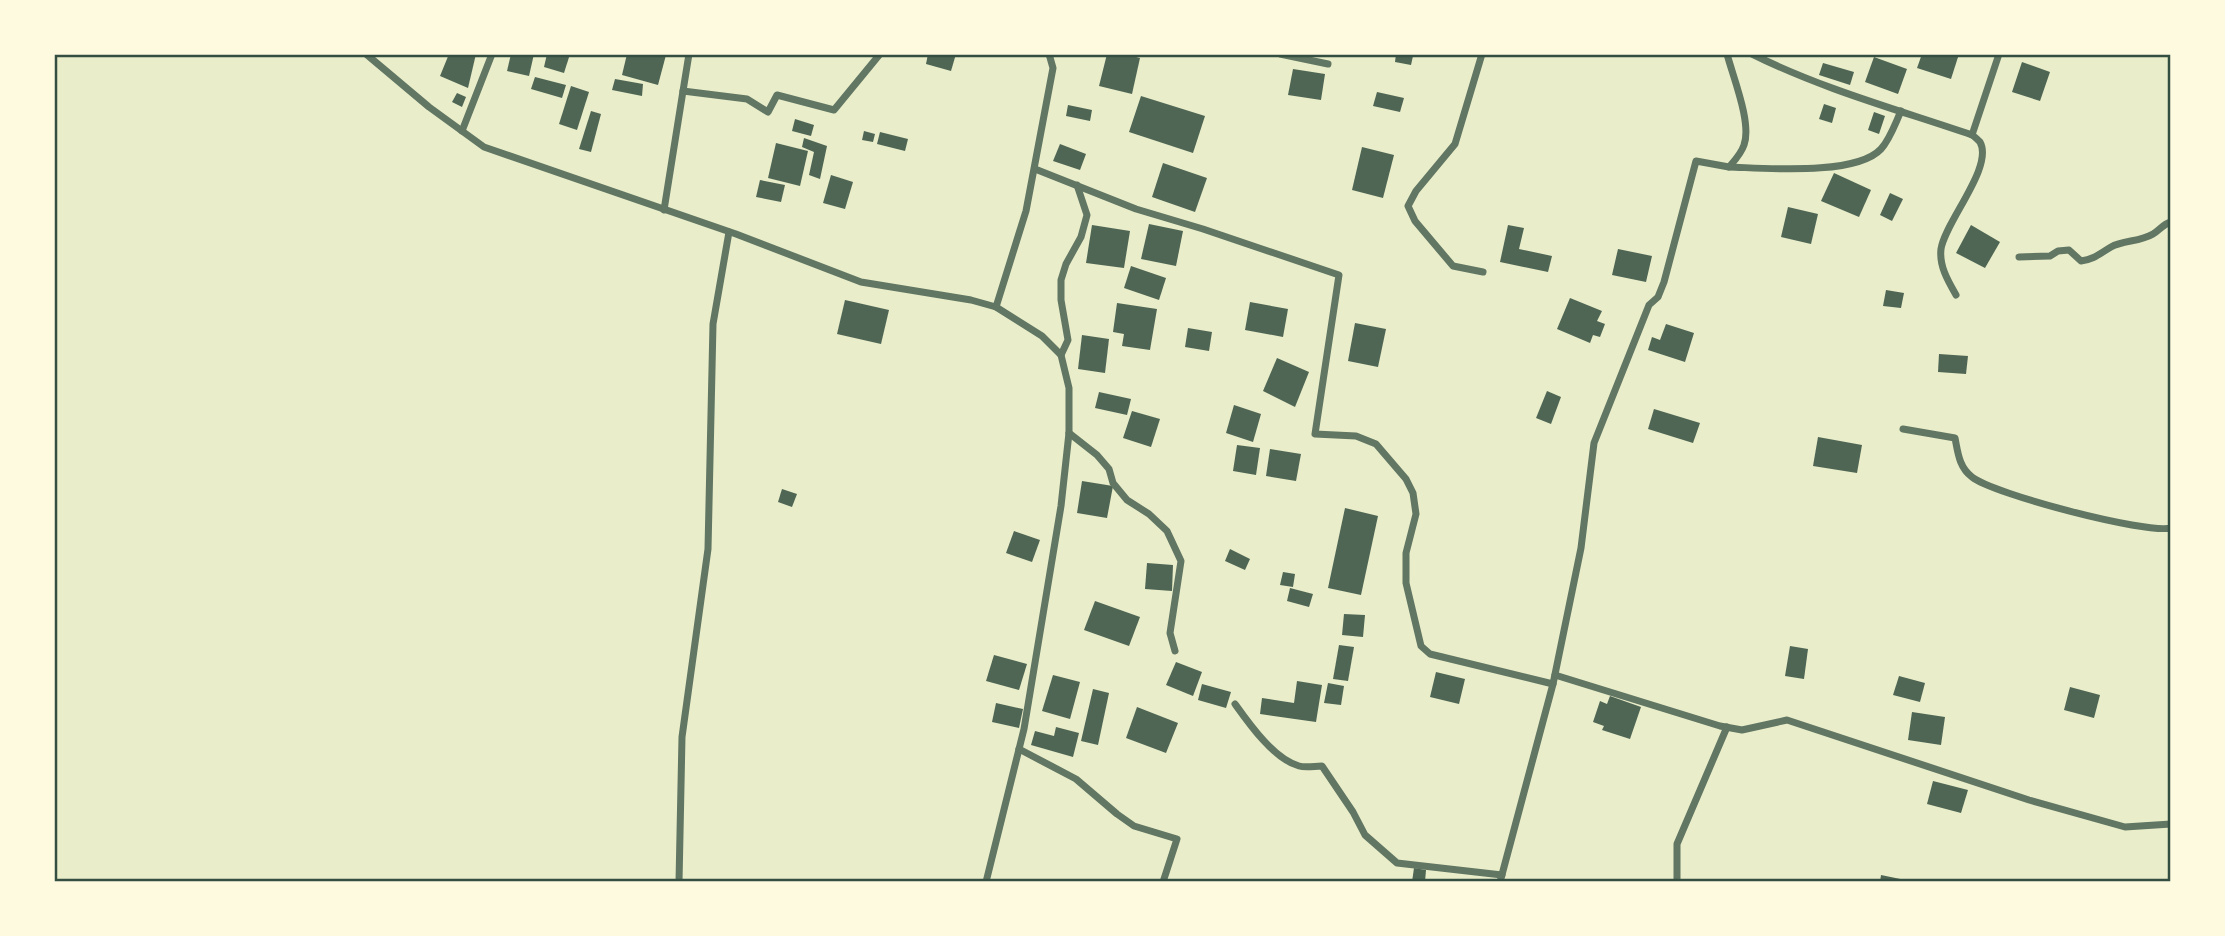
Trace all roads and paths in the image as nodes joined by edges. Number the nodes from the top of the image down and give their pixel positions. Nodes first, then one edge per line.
1 (366, 54) edge
2 (492, 54) edge
3 (689, 54) edge
4 (880, 54) edge
5 (1049, 54) edge
6 (1280, 54) edge
7 (1482, 54) edge
8 (1727, 54) edge
9 (1752, 54) edge
10 (1999, 54) edge
11 (1328, 64) dead end
12 (683, 91) junction
13 (1901, 111) junction
14 (462, 131) junction
15 (1972, 135) junction
16 (1729, 167) junction
17 (1035, 169) junction
18 (1077, 186) junction
19 (664, 210) junction
20 (2171, 222) edge
21 (729, 232) junction
22 (2019, 257) dead end
23 (1483, 272) dead end
24 (1956, 295) dead end
25 (996, 307) junction
26 (1061, 355) junction
27 (1903, 429) dead end
28 (1069, 433) junction
29 (2171, 528) edge
30 (1174, 651) dead end
31 (1555, 675) junction
32 (1553, 684) junction
33 (1235, 704) dead end
34 (1727, 727) junction
35 (1019, 749) junction
36 (2171, 824) edge
37 (1501, 878) edge
38 (679, 882) edge
39 (986, 882) edge
40 (1163, 882) edge
41 (1677, 882) edge

1 - 14 street
2 - 14 street
3 - 12 street
4 - 12 street
5 - 17 street
6 - 11 street
7 - 23 street
8 - 16 street
9 - 13 street
10 - 15 street
12 - 19 street
13 - 15 street
13 - 16 street
14 - 19 street
15 - 24 street
16 - 31 street
17 - 18 street
17 - 25 street
18 - 26 street
18 - 32 street
19 - 21 street
20 - 22 street
21 - 25 street
21 - 38 street
25 - 26 street
26 - 28 street
27 - 29 street
28 - 30 street
28 - 35 street
31 - 32 street
31 - 34 street
32 - 37 street
33 - 37 street
34 - 36 street
34 - 41 street
35 - 39 street
35 - 40 street

